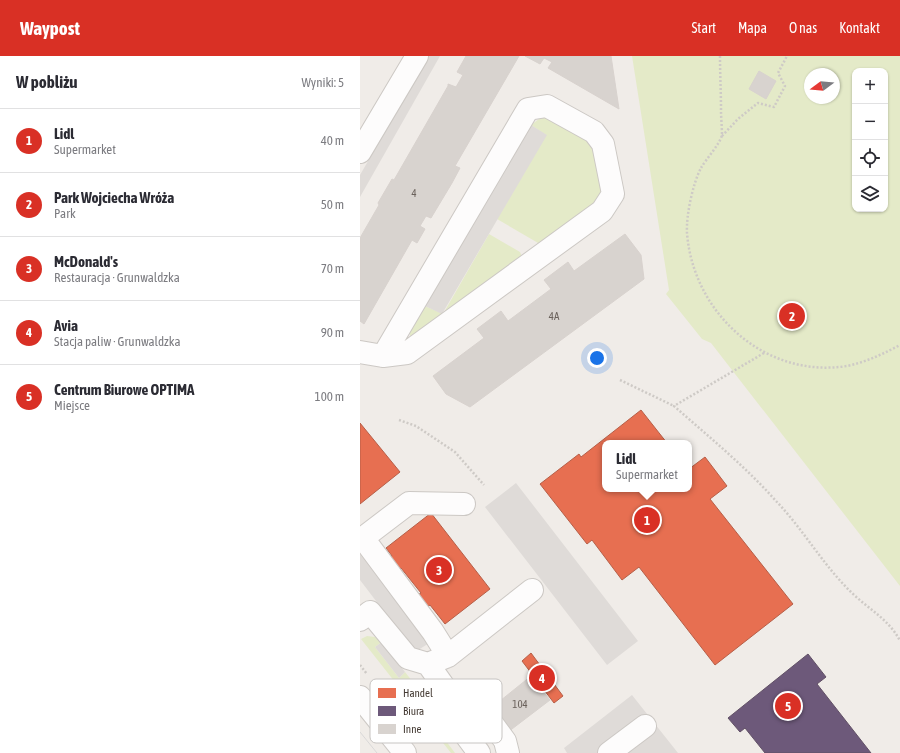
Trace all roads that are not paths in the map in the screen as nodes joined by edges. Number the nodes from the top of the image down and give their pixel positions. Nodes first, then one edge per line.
1 (416, 56) edge
2 (360, 152) edge
3 (360, 352) edge
4 (384, 356) junction
5 (464, 504) dead end
6 (532, 590) dead end
7 (360, 620) edge
8 (438, 660) junction
9 (445, 679) edge
10 (360, 697) edge
11 (370, 709) edge
12 (645, 726) dead end
13 (502, 737) edge
14 (397, 743) edge
15 (472, 743) edge
16 (405, 753) edge
17 (479, 753) edge
18 (508, 753) edge
19 (609, 753) edge

1 - 2 street
3 - 4 street
4 - 4 street
5 - 8 street
6 - 8 street
7 - 8 street
8 - 9 street
10 - 11 street
12 - 19 street
13 - 18 street
14 - 16 street
15 - 17 street

